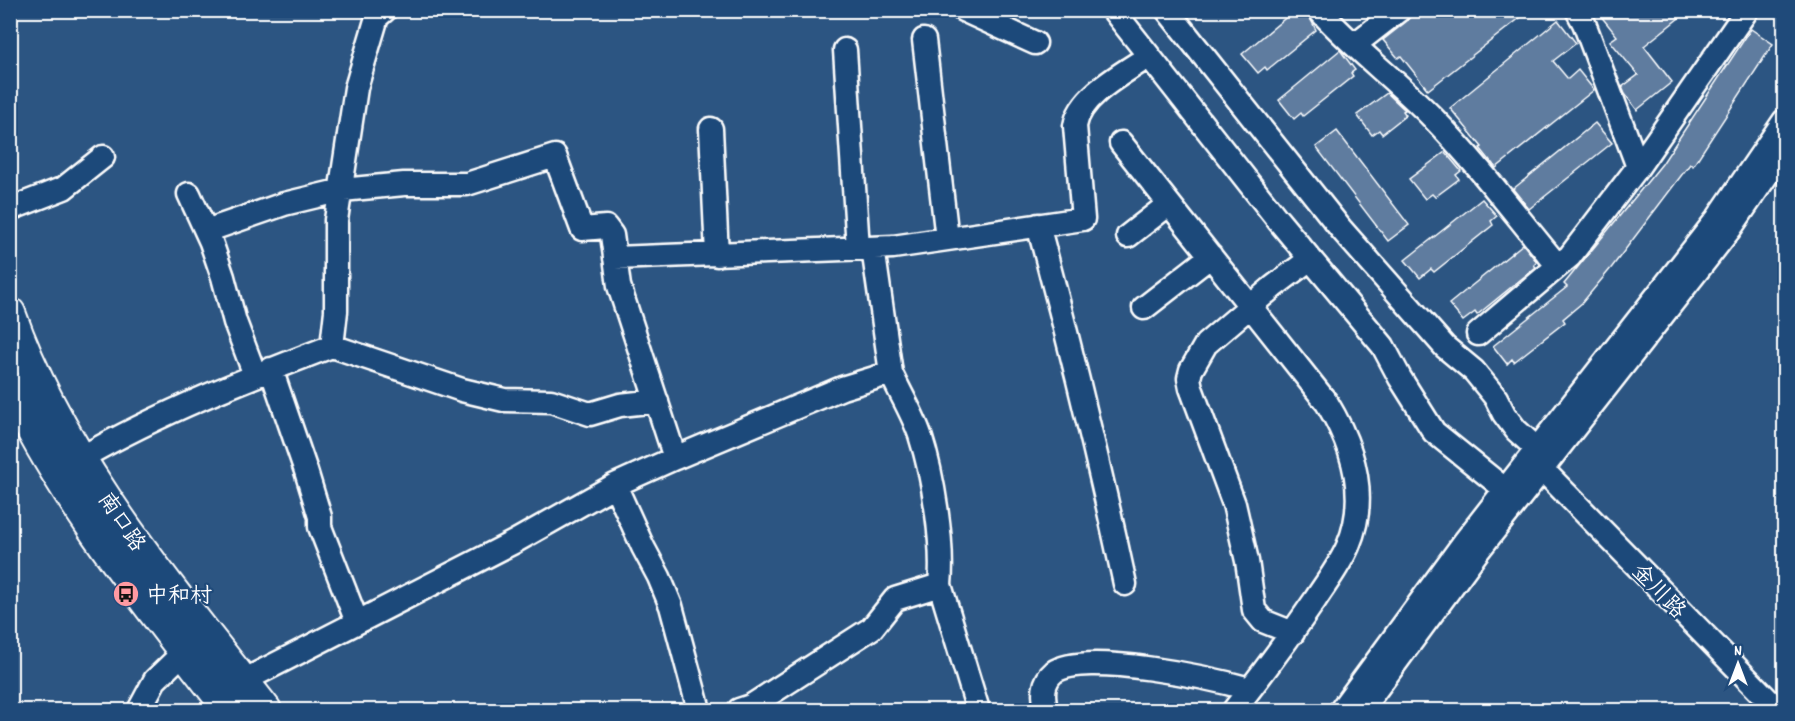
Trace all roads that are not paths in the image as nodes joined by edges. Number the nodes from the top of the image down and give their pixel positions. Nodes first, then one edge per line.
1 (385, 10) edge
2 (963, 10) edge
3 (1113, 10) edge
4 (1167, 10) edge
5 (1319, 10) edge
6 (1399, 10) edge
7 (1577, 10) edge
8 (1747, 10) edge
9 (924, 40) dead end
10 (1035, 43) dead end
11 (1354, 45) junction
12 (845, 50) dead end
13 (1149, 56) junction
14 (1785, 121) edge
15 (711, 129) dead end
16 (1121, 143) dead end
17 (1785, 150) edge
18 (104, 157) dead end
19 (1638, 167) junction
20 (342, 190) junction
21 (189, 194) dead end
22 (1169, 204) junction
23 (10, 209) edge
24 (1038, 225) junction
25 (207, 231) junction
26 (1128, 236) dead end
27 (947, 239) junction
28 (865, 248) junction
29 (717, 255) junction
30 (1211, 256) junction
31 (615, 258) junction
32 (1310, 259) junction
33 (1558, 266) junction
34 (1250, 306) junction
35 (1144, 308) dead end
36 (10, 313) edge
37 (1478, 334) dead end
38 (332, 346) junction
39 (263, 372) junction
40 (891, 373) junction
41 (10, 387) edge
42 (657, 401) junction
43 (81, 458) junction
44 (675, 458) junction
45 (1543, 459) junction
46 (615, 484) junction
47 (1511, 495) junction
48 (1125, 584) dead end
49 (940, 585) junction
50 (357, 621) junction
51 (1293, 633) junction
52 (184, 651) junction
53 (243, 681) junction
54 (1250, 689) junction
55 (139, 711) edge
56 (229, 711) edge
57 (266, 711) edge
58 (699, 711) edge
59 (739, 711) edge
60 (978, 711) edge
61 (1046, 711) edge
62 (1234, 711) edge
63 (1341, 711) edge
64 (1361, 711) edge
65 (1778, 711) edge

1 - 20 street
2 - 10 street
3 - 13 street
4 - 45 street, 金川路
5 - 11 street
6 - 11 street
7 - 19 street
8 - 19 street
9 - 27 street
11 - 33 street
12 - 28 street
13 - 24 street
13 - 32 street
14 - 45 street
15 - 29 street
16 - 22 street
17 - 45 street
18 - 23 street
19 - 33 street
20 - 25 street
20 - 31 street
20 - 38 street
21 - 25 street
22 - 26 street
22 - 30 street
24 - 27 street
24 - 48 street
25 - 39 street
27 - 28 street
28 - 29 street
28 - 40 street
29 - 31 street
30 - 34 street
30 - 35 street
31 - 42 street
32 - 34 street
32 - 47 street
33 - 37 street
34 - 51 street
34 - 51 street
36 - 43 main road, 南口路
38 - 39 street
38 - 42 street
39 - 43 street
39 - 50 street
40 - 44 street
40 - 49 street
41 - 52 main road, 南口路
42 - 44 street
43 - 53 main road, 南口路
44 - 46 street
45 - 47 street
45 - 65 street, 金川路
46 - 50 street
46 - 58 street
47 - 63 street
47 - 64 street
49 - 59 street
49 - 60 street
50 - 53 street
51 - 54 street
52 - 55 street
52 - 56 main road, 南口路
53 - 57 main road, 南口路
54 - 61 street
54 - 62 street

